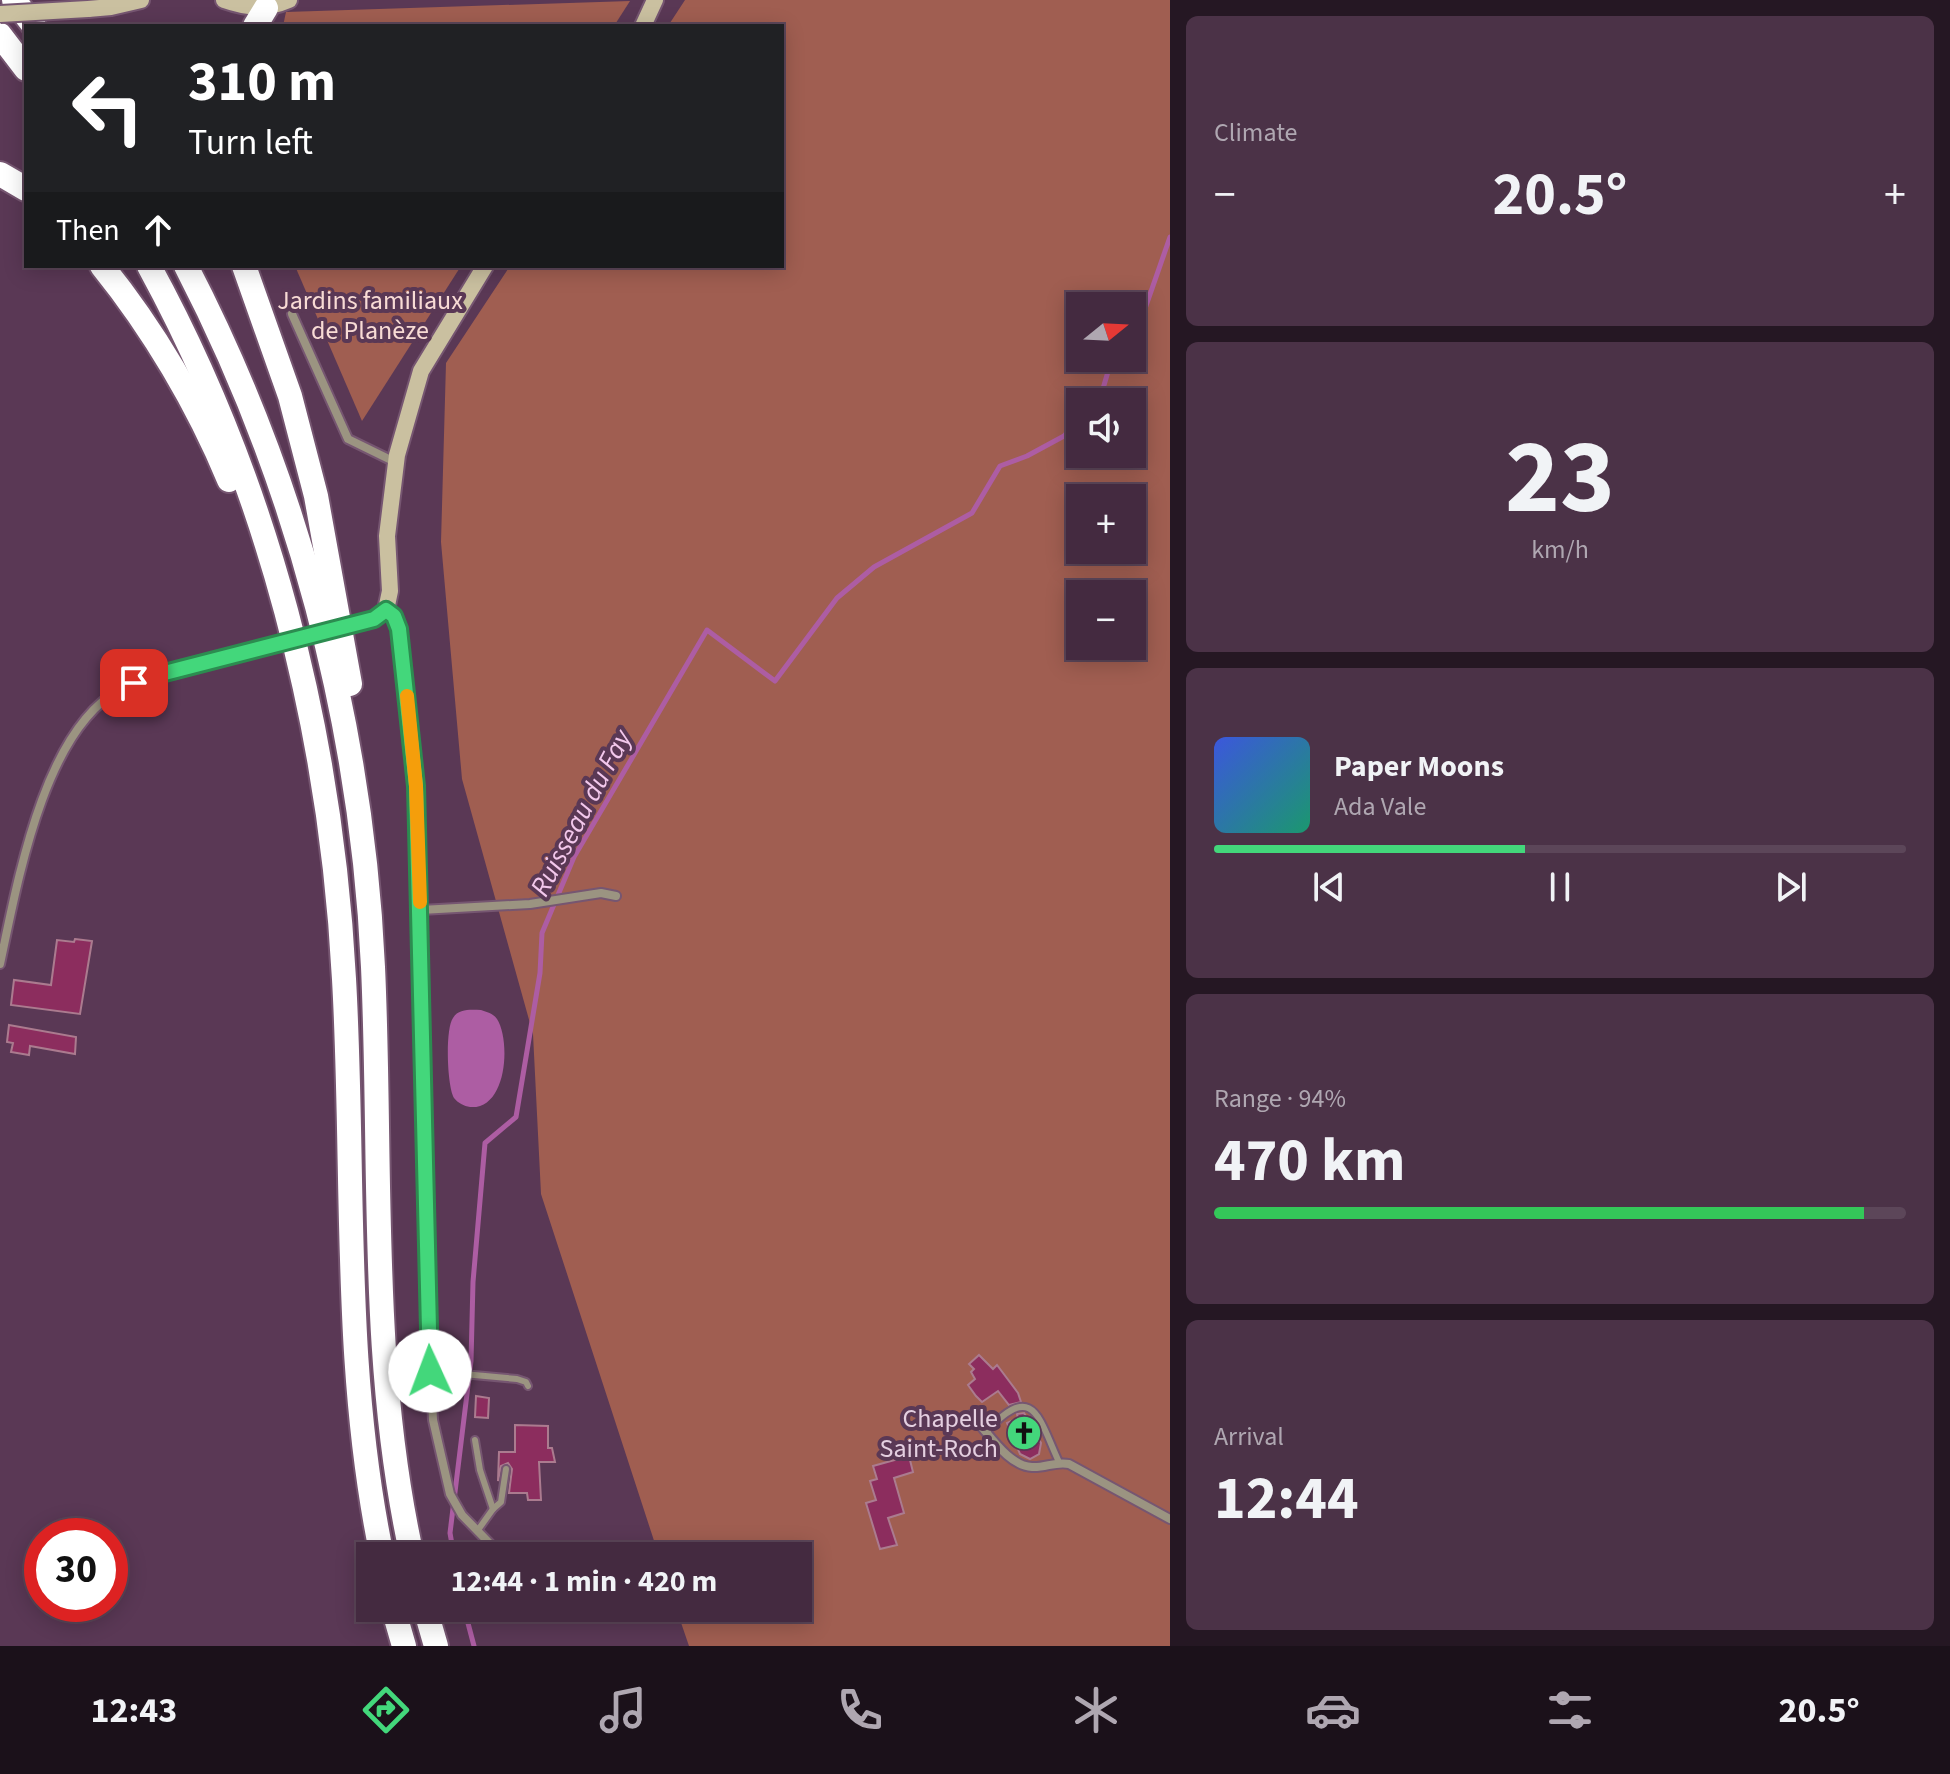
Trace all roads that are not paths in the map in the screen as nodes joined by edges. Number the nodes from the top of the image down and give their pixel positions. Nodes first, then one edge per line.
1 (14, 0) edge
2 (114, 0) edge
3 (141, 0) edge
4 (224, 0) edge
5 (655, 0) edge
6 (88, 9) junction
7 (270, 11) edge
8 (0, 14) edge
9 (32, 24) edge
10 (644, 24) edge
11 (0, 35) edge
12 (24, 66) edge
13 (0, 174) edge
14 (24, 188) edge
15 (104, 268) edge
16 (150, 268) edge
17 (187, 268) edge
18 (245, 268) edge
19 (484, 268) edge
20 (292, 314) dead end
21 (396, 462) junction
22 (272, 564) junction
23 (386, 610) junction
24 (344, 733) junction
25 (616, 896) dead end
26 (421, 910) junction
27 (0, 964) edge
28 (430, 1371) junction
29 (528, 1386) dead end
30 (971, 1415) dead end
31 (987, 1431) junction
32 (475, 1440) dead end
33 (1059, 1462) junction
34 (506, 1469) dead end
35 (493, 1509) junction
36 (1170, 1519) edge
37 (478, 1530) junction
38 (379, 1542) edge
39 (409, 1542) edge
40 (489, 1542) edge
41 (397, 1622) edge
42 (429, 1622) edge
43 (404, 1646) edge
44 (436, 1646) edge

1 - 9 highway
2 - 6 street
3 - 6 street
4 - 7 street
5 - 10 street
6 - 8 street, bridge
11 - 12 highway
13 - 14 highway
15 - 22 highway
16 - 22 highway
17 - 24 highway
18 - 24 highway
19 - 21 street
20 - 21 street
21 - 23 street
22 - 38 highway
23 - 26 street
23 - 27 street, bridge
24 - 39 highway
25 - 26 street
26 - 28 street
28 - 29 lane
28 - 37 street
30 - 31 street
31 - 33 street
31 - 33 lane
32 - 35 lane
33 - 36 street
34 - 35 lane
35 - 37 lane
37 - 40 street
41 - 43 highway
42 - 44 highway

